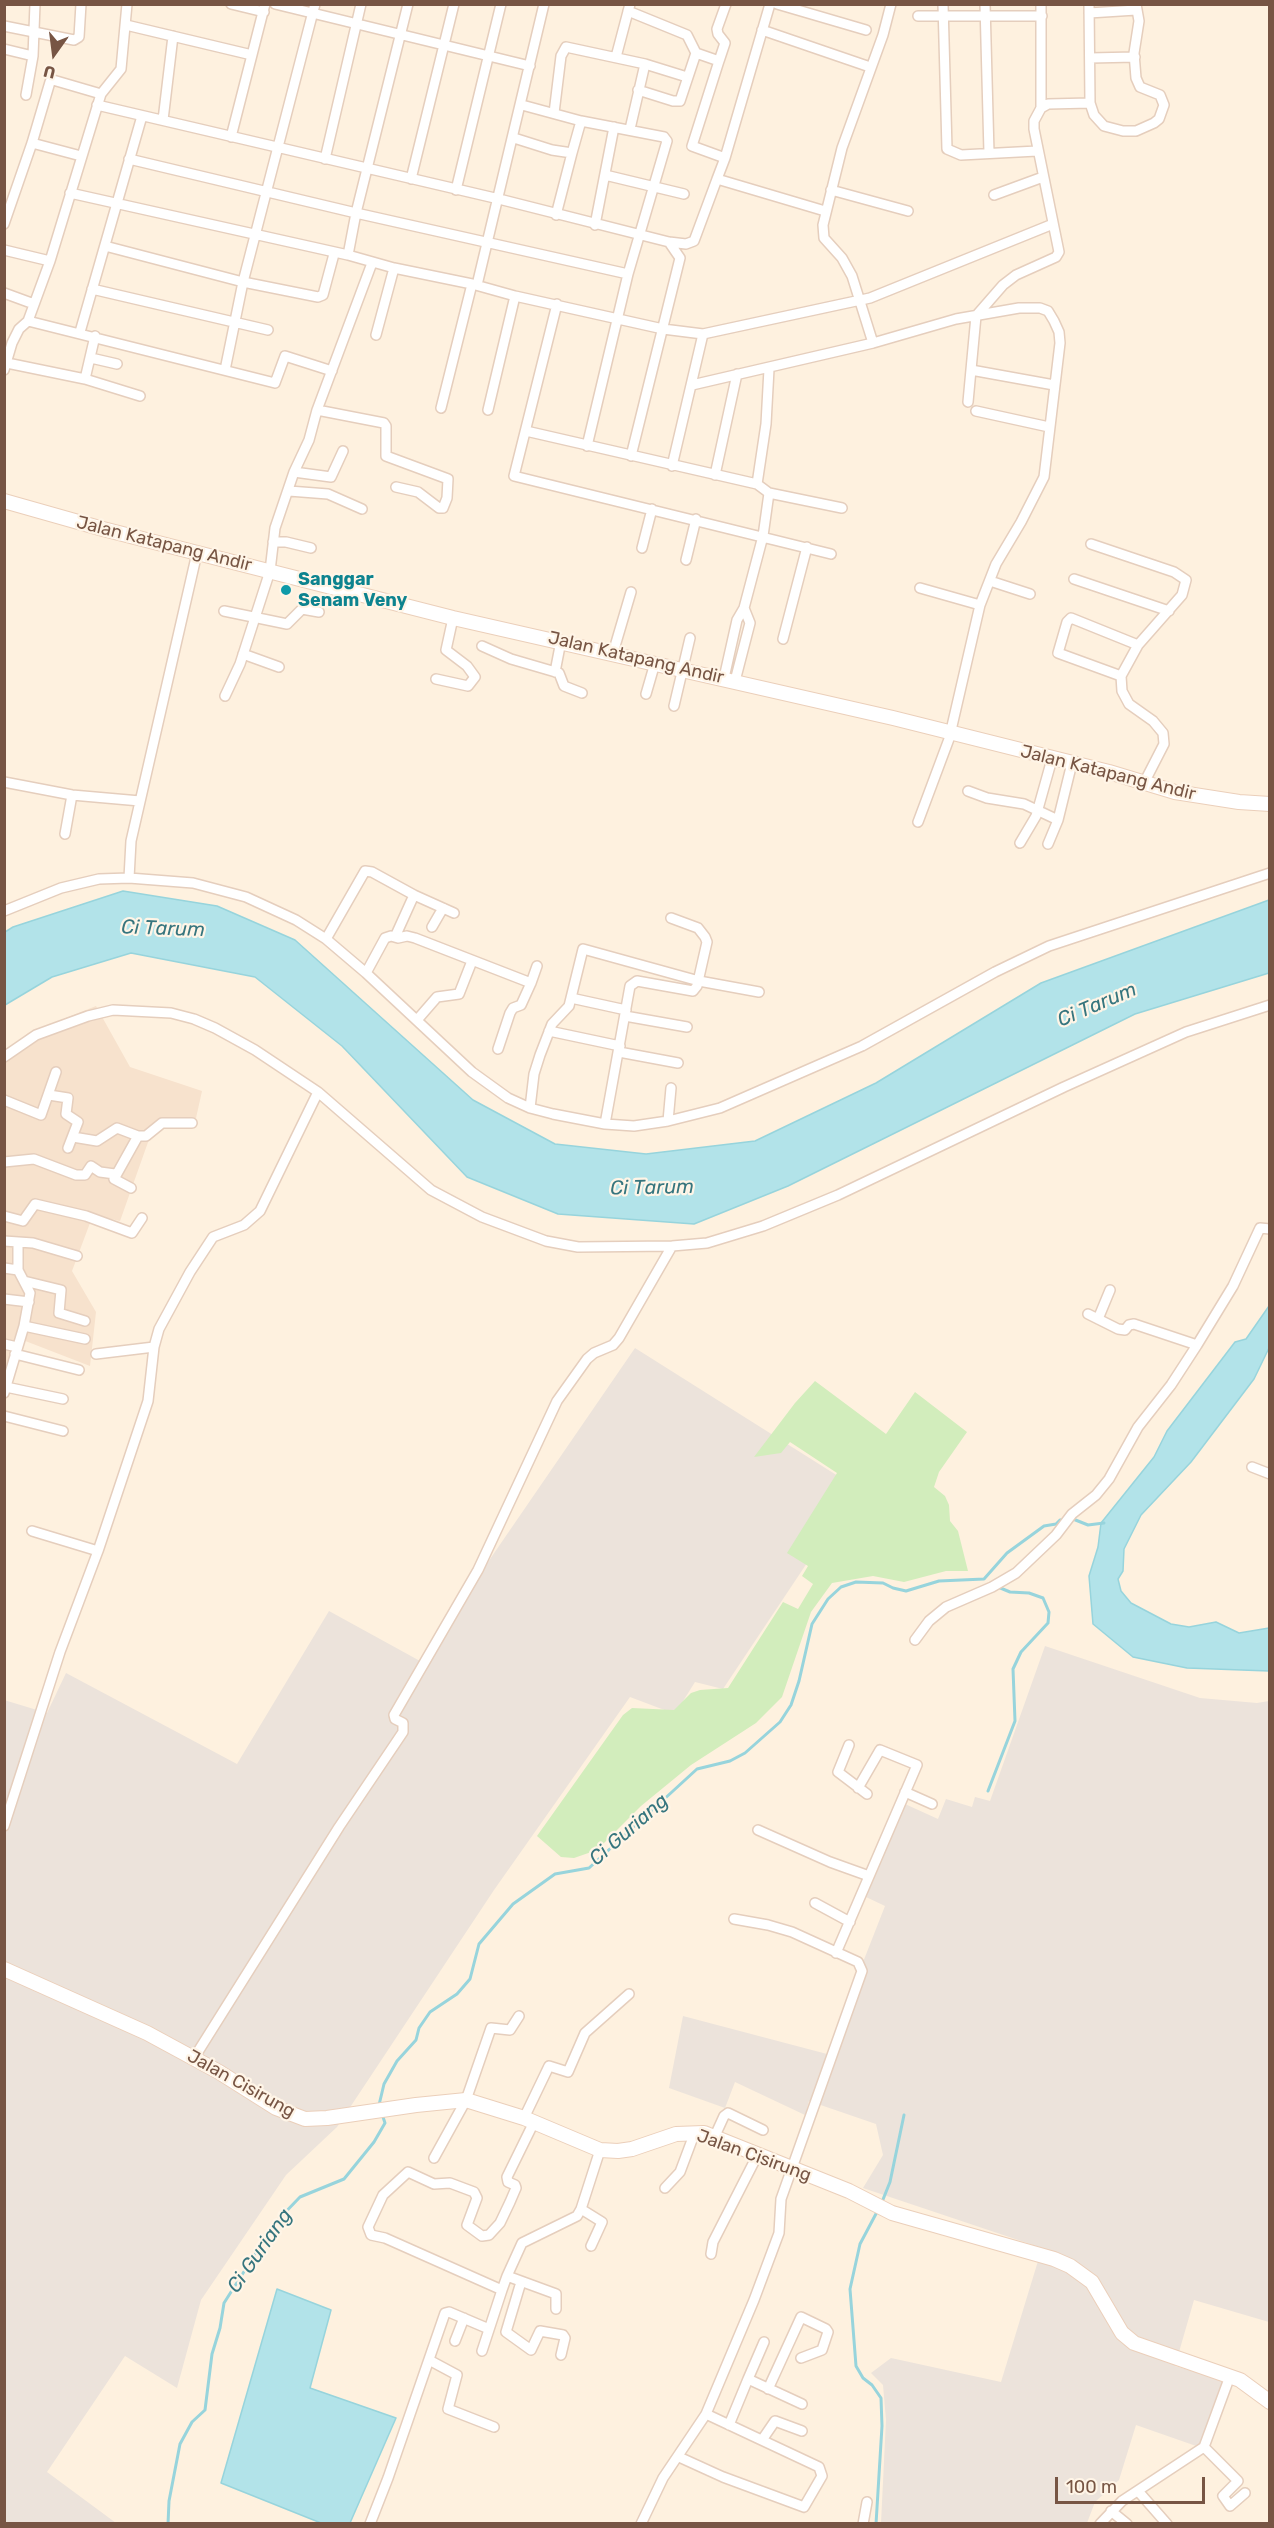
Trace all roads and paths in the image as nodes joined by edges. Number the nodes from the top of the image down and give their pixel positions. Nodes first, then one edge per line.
1 (35, 4) edge
2 (81, 4) edge
3 (127, 4) edge
4 (231, 4) edge
5 (275, 4) edge
6 (315, 4) edge
7 (361, 4) edge
8 (408, 4) edge
9 (454, 4) edge
10 (501, 4) edge
11 (544, 4) edge
12 (726, 4) edge
13 (770, 4) edge
14 (777, 4) edge
15 (943, 4) edge
16 (985, 4) edge
17 (1041, 4) edge
18 (890, 5) edge
19 (1136, 7) edge
20 (265, 8) edge
21 (629, 8) edge
22 (1089, 9) edge
23 (312, 15) junction
24 (986, 15) junction
25 (918, 16) dead end
26 (942, 16) junction
27 (1042, 16) junction
28 (126, 25) junction
29 (356, 25) junction
30 (4, 26) edge
31 (762, 30) junction
32 (866, 30) dead end
33 (34, 32) junction
34 (173, 36) junction
35 (400, 36) junction
36 (444, 45) junction
37 (4, 49) edge
38 (696, 53) junction
39 (252, 55) junction
40 (33, 56) junction
41 (488, 56) junction
42 (616, 57) junction
43 (1135, 57) junction
44 (1090, 58) junction
45 (719, 61) junction
46 (645, 64) junction
47 (530, 66) junction
48 (870, 67) junction
49 (687, 77) junction
50 (638, 90) junction
51 (101, 94) junction
52 (26, 95) dead end
53 (1090, 103) junction
54 (97, 105) junction
55 (522, 105) junction
56 (1041, 108) junction
57 (554, 113) junction
58 (142, 116) junction
59 (163, 120) junction
60 (580, 121) junction
61 (614, 127) junction
62 (630, 129) junction
63 (231, 137) junction
64 (514, 138) junction
65 (32, 144) junction
66 (278, 149) junction
67 (1037, 151) junction
68 (572, 153) junction
69 (989, 153) junction
70 (81, 156) junction
71 (725, 158) junction
72 (129, 159) junction
73 (325, 159) junction
74 (367, 169) junction
75 (605, 175) junction
76 (1043, 177) junction
77 (411, 179) junction
78 (717, 179) junction
79 (652, 187) junction
80 (456, 190) junction
81 (831, 190) junction
82 (266, 192) junction
83 (4, 194) edge
84 (70, 194) junction
85 (684, 195) dead end
86 (994, 195) dead end
87 (14, 197) junction
88 (499, 199) junction
89 (117, 203) junction
90 (908, 211) dead end
91 (825, 212) junction
92 (356, 213) junction
93 (556, 214) junction
94 (5, 222) edge
95 (1053, 224) junction
96 (596, 225) junction
97 (640, 234) junction
98 (256, 236) junction
99 (488, 241) junction
100 (669, 242) junction
101 (105, 246) junction
102 (4, 250) edge
103 (334, 254) junction
104 (348, 255) junction
105 (50, 261) junction
106 (372, 263) junction
107 (394, 268) junction
108 (628, 274) junction
109 (243, 282) junction
110 (475, 285) junction
111 (92, 289) junction
112 (4, 293) edge
113 (515, 296) junction
114 (860, 300) junction
115 (34, 304) junction
116 (557, 304) junction
117 (976, 316) junction
118 (619, 318) junction
119 (28, 321) junction
120 (235, 323) junction
121 (663, 329) junction
122 (268, 330) dead end
123 (80, 332) junction
124 (376, 334) dead end
125 (703, 334) junction
126 (95, 336) junction
127 (873, 343) junction
128 (91, 358) junction
129 (117, 364) dead end
130 (6, 367) edge
131 (770, 369) junction
132 (225, 370) junction
133 (971, 370) junction
134 (332, 371) junction
135 (737, 374) junction
136 (85, 379) junction
137 (692, 385) junction
138 (1054, 385) junction
139 (140, 396) dead end
140 (968, 402) dead end
141 (441, 408) dead end
142 (317, 410) junction
143 (488, 410) dead end
144 (976, 411) dead end
145 (1049, 428) junction
146 (526, 431) junction
147 (586, 446) junction
148 (343, 451) dead end
149 (631, 456) junction
150 (672, 466) junction
151 (294, 472) junction
152 (715, 475) junction
153 (758, 484) junction
154 (396, 487) dead end
155 (289, 491) junction
156 (769, 493) junction
157 (4, 501) edge
158 (842, 508) dead end
159 (362, 509) dead end
160 (652, 509) junction
161 (696, 519) junction
162 (763, 536) junction
163 (273, 542) junction
164 (1091, 544) dead end
165 (807, 547) junction
166 (311, 548) dead end
167 (642, 548) dead end
168 (197, 553) junction
169 (831, 554) dead end
170 (686, 560) dead end
171 (270, 571) junction
172 (1074, 579) dead end
173 (990, 581) junction
174 (920, 588) dead end
175 (631, 592) dead end
176 (1030, 594) dead end
177 (980, 605) junction
178 (224, 610) dead end
179 (1168, 611) junction
180 (319, 612) dead end
181 (255, 618) junction
182 (453, 618) junction
183 (690, 638) dead end
184 (783, 639) dead end
185 (561, 641) junction
186 (1138, 645) junction
187 (482, 646) dead end
188 (613, 653) junction
189 (243, 654) junction
190 (655, 663) junction
191 (279, 667) dead end
192 (555, 672) junction
193 (682, 672) junction
194 (1121, 676) junction
195 (436, 679) dead end
196 (730, 680) junction
197 (582, 693) dead end
198 (646, 694) dead end
199 (225, 696) dead end
200 (674, 705) dead end
201 (951, 733) junction
202 (1052, 759) junction
203 (1072, 763) junction
204 (4, 782) edge
205 (1147, 782) junction
206 (968, 791) dead end
207 (72, 795) junction
208 (140, 801) junction
209 (1269, 804) edge
210 (1038, 809) junction
211 (1058, 820) junction
212 (918, 822) dead end
213 (64, 834) dead end
214 (1020, 843) dead end
215 (1048, 844) dead end
216 (1269, 873) edge
217 (129, 878) junction
218 (414, 895) junction
219 (443, 908) junction
220 (4, 911) edge
221 (454, 913) dead end
222 (671, 918) dead end
223 (432, 927) dead end
224 (394, 937) junction
225 (326, 939) junction
226 (472, 960) junction
227 (537, 966) dead end
228 (366, 973) junction
229 (699, 981) junction
230 (531, 984) junction
231 (759, 992) dead end
232 (571, 998) junction
233 (1269, 1005) edge
234 (625, 1013) junction
235 (417, 1020) junction
236 (687, 1027) dead end
237 (549, 1031) junction
238 (498, 1049) dead end
239 (620, 1049) junction
240 (4, 1057) edge
241 (678, 1063) dead end
242 (56, 1072) dead end
243 (670, 1088) dead end
244 (318, 1092) junction
245 (49, 1095) junction
246 (4, 1101) edge
247 (530, 1108) junction
248 (668, 1121) junction
249 (192, 1123) dead end
250 (605, 1124) junction
251 (73, 1137) junction
252 (138, 1137) junction
253 (68, 1148) dead end
254 (4, 1162) edge
255 (115, 1174) junction
256 (131, 1188) dead end
257 (4, 1216) edge
258 (142, 1218) dead end
259 (1269, 1229) edge
260 (4, 1241) edge
261 (18, 1242) junction
262 (672, 1246) junction
263 (77, 1257) dead end
264 (4, 1268) edge
265 (18, 1270) junction
266 (24, 1281) junction
267 (1110, 1290) dead end
268 (4, 1299) edge
269 (29, 1302) junction
270 (1088, 1314) dead end
271 (1098, 1319) junction
272 (85, 1321) dead end
273 (24, 1326) junction
274 (85, 1339) dead end
275 (4, 1344) edge
276 (1197, 1345) junction
277 (154, 1347) junction
278 (16, 1350) junction
279 (96, 1354) dead end
280 (79, 1370) dead end
281 (7, 1374) edge
282 (5, 1390) edge
283 (63, 1399) dead end
284 (4, 1416) edge
285 (63, 1431) dead end
286 (1252, 1467) dead end
287 (1269, 1474) edge
288 (32, 1531) dead end
289 (98, 1551) junction
290 (915, 1640) dead end
291 (849, 1745) dead end
292 (858, 1788) junction
293 (905, 1792) junction
294 (867, 1794) dead end
295 (932, 1804) dead end
296 (4, 1826) edge
297 (758, 1830) dead end
298 (869, 1876) junction
299 (815, 1903) dead end
300 (734, 1919) dead end
301 (850, 1922) junction
302 (836, 1953) junction
303 (4, 1970) edge
304 (629, 1994) dead end
305 (519, 2016) dead end
306 (194, 2058) junction
307 (466, 2100) junction
308 (529, 2120) junction
309 (764, 2130) dead end
310 (695, 2132) junction
311 (714, 2138) junction
312 (600, 2150) junction
313 (758, 2154) junction
314 (434, 2158) dead end
315 (793, 2168) junction
316 (665, 2188) dead end
317 (581, 2209) junction
318 (591, 2246) dead end
319 (711, 2254) dead end
320 (507, 2276) junction
321 (521, 2282) junction
322 (502, 2290) junction
323 (556, 2309) dead end
324 (464, 2318) junction
325 (489, 2329) junction
326 (455, 2340) dead end
327 (765, 2342) dead end
328 (483, 2351) dead end
329 (561, 2355) dead end
330 (801, 2358) dead end
331 (429, 2360) junction
332 (1230, 2376) junction
333 (748, 2379) junction
334 (768, 2389) junction
335 (1269, 2402) edge
336 (802, 2404) dead end
337 (706, 2414) junction
338 (729, 2425) junction
339 (494, 2427) dead end
340 (802, 2431) dead end
341 (762, 2440) junction
342 (1204, 2447) junction
343 (679, 2457) junction
344 (1138, 2491) junction
345 (1245, 2493) dead end
346 (867, 2502) dead end
347 (1111, 2511) junction
348 (370, 2523) edge
349 (641, 2523) edge
350 (863, 2523) edge
351 (1100, 2523) edge
352 (1127, 2523) edge
353 (1167, 2523) edge

1 - 33 street
2 - 33 street
3 - 28 street
4 - 20 street
5 - 23 street
6 - 23 street
7 - 29 street
8 - 35 street
9 - 36 street
10 - 41 street
11 - 47 street
12 - 45 street
13 - 31 street
14 - 32 street
15 - 26 street
16 - 24 street
17 - 27 street
18 - 48 street
19 - 22 street
19 - 43 street
20 - 39 street
21 - 38 street
21 - 42 street
22 - 44 street
23 - 29 street
23 - 66 street
24 - 26 street
24 - 27 street
24 - 69 street
25 - 26 street
26 - 69 street
27 - 56 street
28 - 34 street
28 - 51 street
29 - 35 street
29 - 73 street
30 - 33 street
31 - 48 street
31 - 71 street
33 - 40 street
34 - 39 street
34 - 59 street
35 - 36 street
35 - 74 street
36 - 41 street
36 - 77 street
37 - 40 street
38 - 45 street
38 - 49 street
39 - 63 street
40 - 52 street
41 - 47 street
41 - 80 street
42 - 46 street
42 - 57 street
43 - 44 street
43 - 53 street
44 - 53 street
45 - 71 street
46 - 49 street
46 - 50 street
47 - 55 street
48 - 81 street
49 - 50 street
50 - 62 street
51 - 54 street
51 - 65 street
53 - 56 street
54 - 58 street
54 - 70 street
55 - 57 street
55 - 64 street
56 - 67 street
57 - 60 street
58 - 59 street
58 - 72 street
59 - 63 street
60 - 61 street
60 - 68 street
61 - 62 street
61 - 75 street
62 - 79 street
63 - 66 street
64 - 68 street
64 - 88 street
65 - 70 street
65 - 87 street
66 - 73 street
66 - 82 street
67 - 69 street
67 - 76 street
68 - 93 street
70 - 84 street
71 - 78 street
72 - 82 street
72 - 89 street
73 - 74 street
74 - 77 street
74 - 92 street
75 - 79 street
75 - 96 street
76 - 86 street
76 - 95 street
77 - 80 street
78 - 91 street
78 - 100 street
79 - 85 street
79 - 97 street
80 - 88 street
81 - 90 street
81 - 91 street
82 - 92 street
82 - 98 street
83 - 87 street
84 - 89 street
84 - 105 street
87 - 94 street
88 - 93 street
88 - 99 street
89 - 98 street
89 - 101 street
91 - 114 street
92 - 99 street
92 - 104 street
93 - 96 street
95 - 114 street
95 - 117 street
96 - 97 street
97 - 100 street
97 - 108 street
98 - 103 street
98 - 109 street
99 - 108 street
99 - 110 street
100 - 121 street
101 - 109 street
101 - 111 street
102 - 105 street
103 - 104 street
103 - 109 street
104 - 106 street
105 - 115 street
106 - 107 street
106 - 134 street
107 - 110 street
107 - 124 street
108 - 118 street
109 - 120 street
110 - 113 street
110 - 141 street
111 - 120 street
111 - 123 street
112 - 115 street
113 - 116 street
113 - 143 street
114 - 125 street
114 - 127 street
115 - 119 street
116 - 118 street
116 - 146 street
117 - 127 street
117 - 133 street
117 - 138 street
118 - 121 street
118 - 147 street
119 - 123 street
119 - 130 street
120 - 122 street
120 - 132 street
121 - 125 street
121 - 149 street
123 - 126 street
125 - 137 street
126 - 128 street
126 - 132 street
127 - 131 street
128 - 129 street
128 - 136 street
130 - 136 street
131 - 135 street
131 - 153 street
132 - 134 street
133 - 138 street
133 - 140 street
134 - 142 street
135 - 137 street
135 - 152 street
136 - 139 street
137 - 150 street
138 - 145 street
142 - 151 street
142 - 154 street
144 - 145 street
145 - 173 street
146 - 147 street
146 - 160 street
147 - 149 street
148 - 151 street
149 - 150 street
150 - 152 street
151 - 155 street
152 - 153 street
153 - 156 street
155 - 159 street
155 - 163 street
156 - 158 street
156 - 162 street
157 - 168 main road, Jalan Katapang Andir
160 - 161 street
160 - 167 street
161 - 162 street
161 - 170 street
162 - 165 street
162 - 196 street
163 - 166 street
163 - 171 street
164 - 179 street
165 - 169 street
165 - 184 street
168 - 171 main road, Jalan Katapang Andir
168 - 208 street
171 - 181 street
171 - 182 main road, Jalan Katapang Andir
172 - 179 street
173 - 176 street
173 - 177 street
174 - 177 street
175 - 188 street
177 - 201 street
178 - 181 street
179 - 186 street
180 - 181 street
181 - 189 street
182 - 185 main road, Jalan Katapang Andir
182 - 195 street
183 - 193 street
185 - 188 main road, Jalan Katapang Andir
185 - 192 street
186 - 194 street
186 - 194 street
187 - 192 street
188 - 190 main road, Jalan Katapang Andir
189 - 191 street
189 - 199 street
190 - 193 main road, Jalan Katapang Andir
190 - 198 street
192 - 197 street
193 - 196 main road, Jalan Katapang Andir
193 - 200 street
194 - 205 street
196 - 201 main road, Jalan Katapang Andir
201 - 202 main road, Jalan Katapang Andir
201 - 212 street
202 - 203 main road, Jalan Katapang Andir
202 - 210 street
203 - 205 main road, Jalan Katapang Andir
203 - 211 street
204 - 207 street
205 - 209 main road, Jalan Katapang Andir
206 - 210 street
207 - 208 street
207 - 213 street
208 - 217 street
210 - 211 street
210 - 214 street
211 - 215 street
216 - 248 street
217 - 220 street
217 - 225 street
218 - 219 street
218 - 224 street
218 - 225 street
219 - 221 street
219 - 223 street
222 - 229 street
224 - 226 street
224 - 228 street
225 - 228 street
226 - 230 street
226 - 235 street
227 - 230 street
228 - 235 street
229 - 231 street
229 - 232 street
229 - 234 street
230 - 238 street
232 - 234 street
232 - 237 street
233 - 262 street
234 - 236 street
234 - 239 street
235 - 247 street
237 - 239 street
237 - 247 street
239 - 241 street
239 - 250 street
240 - 244 street
242 - 245 street
243 - 248 street
244 - 262 street
244 - 277 street
245 - 246 street
245 - 251 street
247 - 250 street
248 - 250 street
249 - 252 street
251 - 252 street
251 - 253 street
252 - 255 street
254 - 255 street
255 - 256 street
257 - 258 street
259 - 276 street
260 - 261 street
261 - 263 street
261 - 265 street
262 - 306 street
264 - 265 street
265 - 266 street
266 - 269 street
266 - 272 street
267 - 271 street
268 - 269 street
269 - 273 street
270 - 271 street
271 - 276 street
273 - 274 street
273 - 278 street
275 - 278 street
276 - 290 street
277 - 279 street
277 - 289 street
278 - 280 street
278 - 281 street
281 - 282 street
282 - 283 street
284 - 285 street
286 - 287 street
288 - 289 street
289 - 296 street
291 - 292 street
292 - 293 street
292 - 294 street
293 - 295 street
293 - 298 street
297 - 298 street
298 - 301 street
299 - 301 street
300 - 302 street
301 - 302 street
302 - 315 street
303 - 306 main road, Jalan Cisirung
304 - 308 street
305 - 307 street
306 - 307 main road, Jalan Cisirung
307 - 308 main road, Jalan Cisirung
307 - 314 street
308 - 312 main road, Jalan Cisirung
308 - 322 street
309 - 311 street
310 - 311 main road, Jalan Cisirung
310 - 312 main road, Jalan Cisirung
310 - 316 street
311 - 313 main road, Jalan Cisirung
312 - 317 street
313 - 315 main road, Jalan Cisirung
313 - 319 street
315 - 332 main road, Jalan Cisirung
315 - 337 street
317 - 318 street
317 - 320 street
320 - 321 street
320 - 322 street
321 - 323 street
321 - 329 street
322 - 325 street
324 - 325 street
324 - 326 street
324 - 331 street
325 - 328 street
327 - 333 street
330 - 334 street
331 - 339 street
331 - 348 street
332 - 335 main road, Jalan Cisirung
332 - 342 street
333 - 334 street
333 - 338 street
334 - 336 street
337 - 338 street
337 - 343 street
338 - 341 street
340 - 341 street
341 - 343 street
342 - 344 street
342 - 345 street
343 - 349 street
344 - 347 street
344 - 353 street
346 - 350 street
347 - 351 street
347 - 352 street

